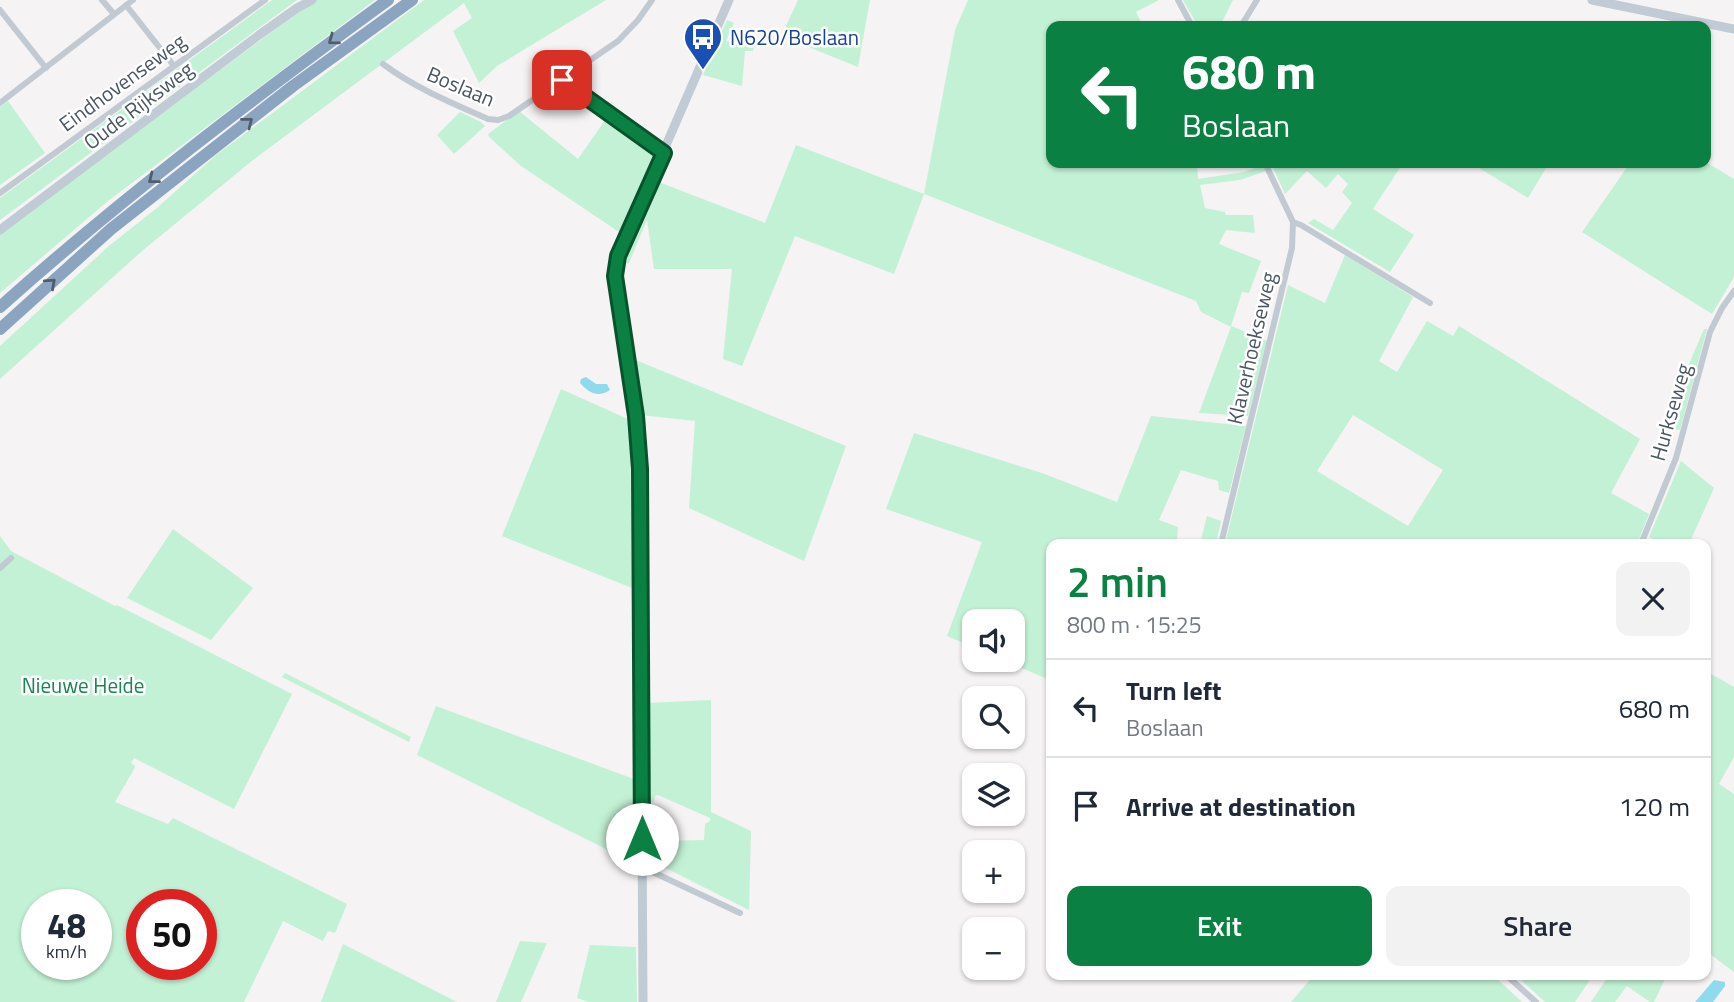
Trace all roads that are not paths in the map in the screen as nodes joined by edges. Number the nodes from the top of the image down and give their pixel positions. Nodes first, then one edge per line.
1 (102, 0) edge
2 (133, 0) edge
3 (265, 0) edge
4 (312, 0) edge
5 (388, 0) edge
6 (412, 0) edge
7 (652, 0) edge
8 (729, 0) edge
9 (1178, 0) edge
10 (1257, 0) edge
11 (1592, 0) edge
12 (300, 4) edge
13 (126, 5) junction
14 (0, 10) edge
15 (114, 14) junction
16 (2, 19) edge
17 (1189, 21) edge
18 (1244, 21) edge
19 (1695, 21) edge
20 (1711, 24) edge
21 (1734, 29) edge
22 (383, 64) dead end
23 (174, 66) junction
24 (46, 68) junction
25 (562, 80) junction
26 (0, 103) edge
27 (664, 153) junction
28 (1267, 168) edge
29 (0, 193) edge
30 (1293, 222) junction
31 (0, 230) edge
32 (1734, 291) edge
33 (1430, 303) dead end
34 (0, 307) edge
35 (0, 329) edge
36 (1222, 539) edge
37 (1643, 539) edge
38 (11, 558) dead end
39 (0, 568) edge
40 (642, 867) junction
41 (740, 913) dead end
42 (1512, 980) edge
43 (643, 1002) edge
44 (1536, 1002) edge

1 - 15 street
2 - 13 street
3 - 23 street, Eindhovenseweg
4 - 12 main road, Oude Rijksweg
5 -> 34 highway
35 -> 6 highway
7 - 25 street, Boslaan
8 - 27 main road
9 - 17 street
10 - 18 street
11 - 19 main road
12 - 31 main road, Oude Rijksweg
13 - 15 street
13 - 23 street
14 - 16 street
15 - 24 street
16 - 24 street
20 - 21 main road
22 - 25 street, Boslaan
23 - 29 street, Eindhovenseweg
24 - 26 street
25 - 27 street
27 - 40 main road
28 - 30 street
30 - 33 street
30 - 36 street, Klaverhoekseweg
32 - 37 street, Hurkseweg
38 - 39 street
40 - 41 street
40 - 43 main road
42 - 44 street

